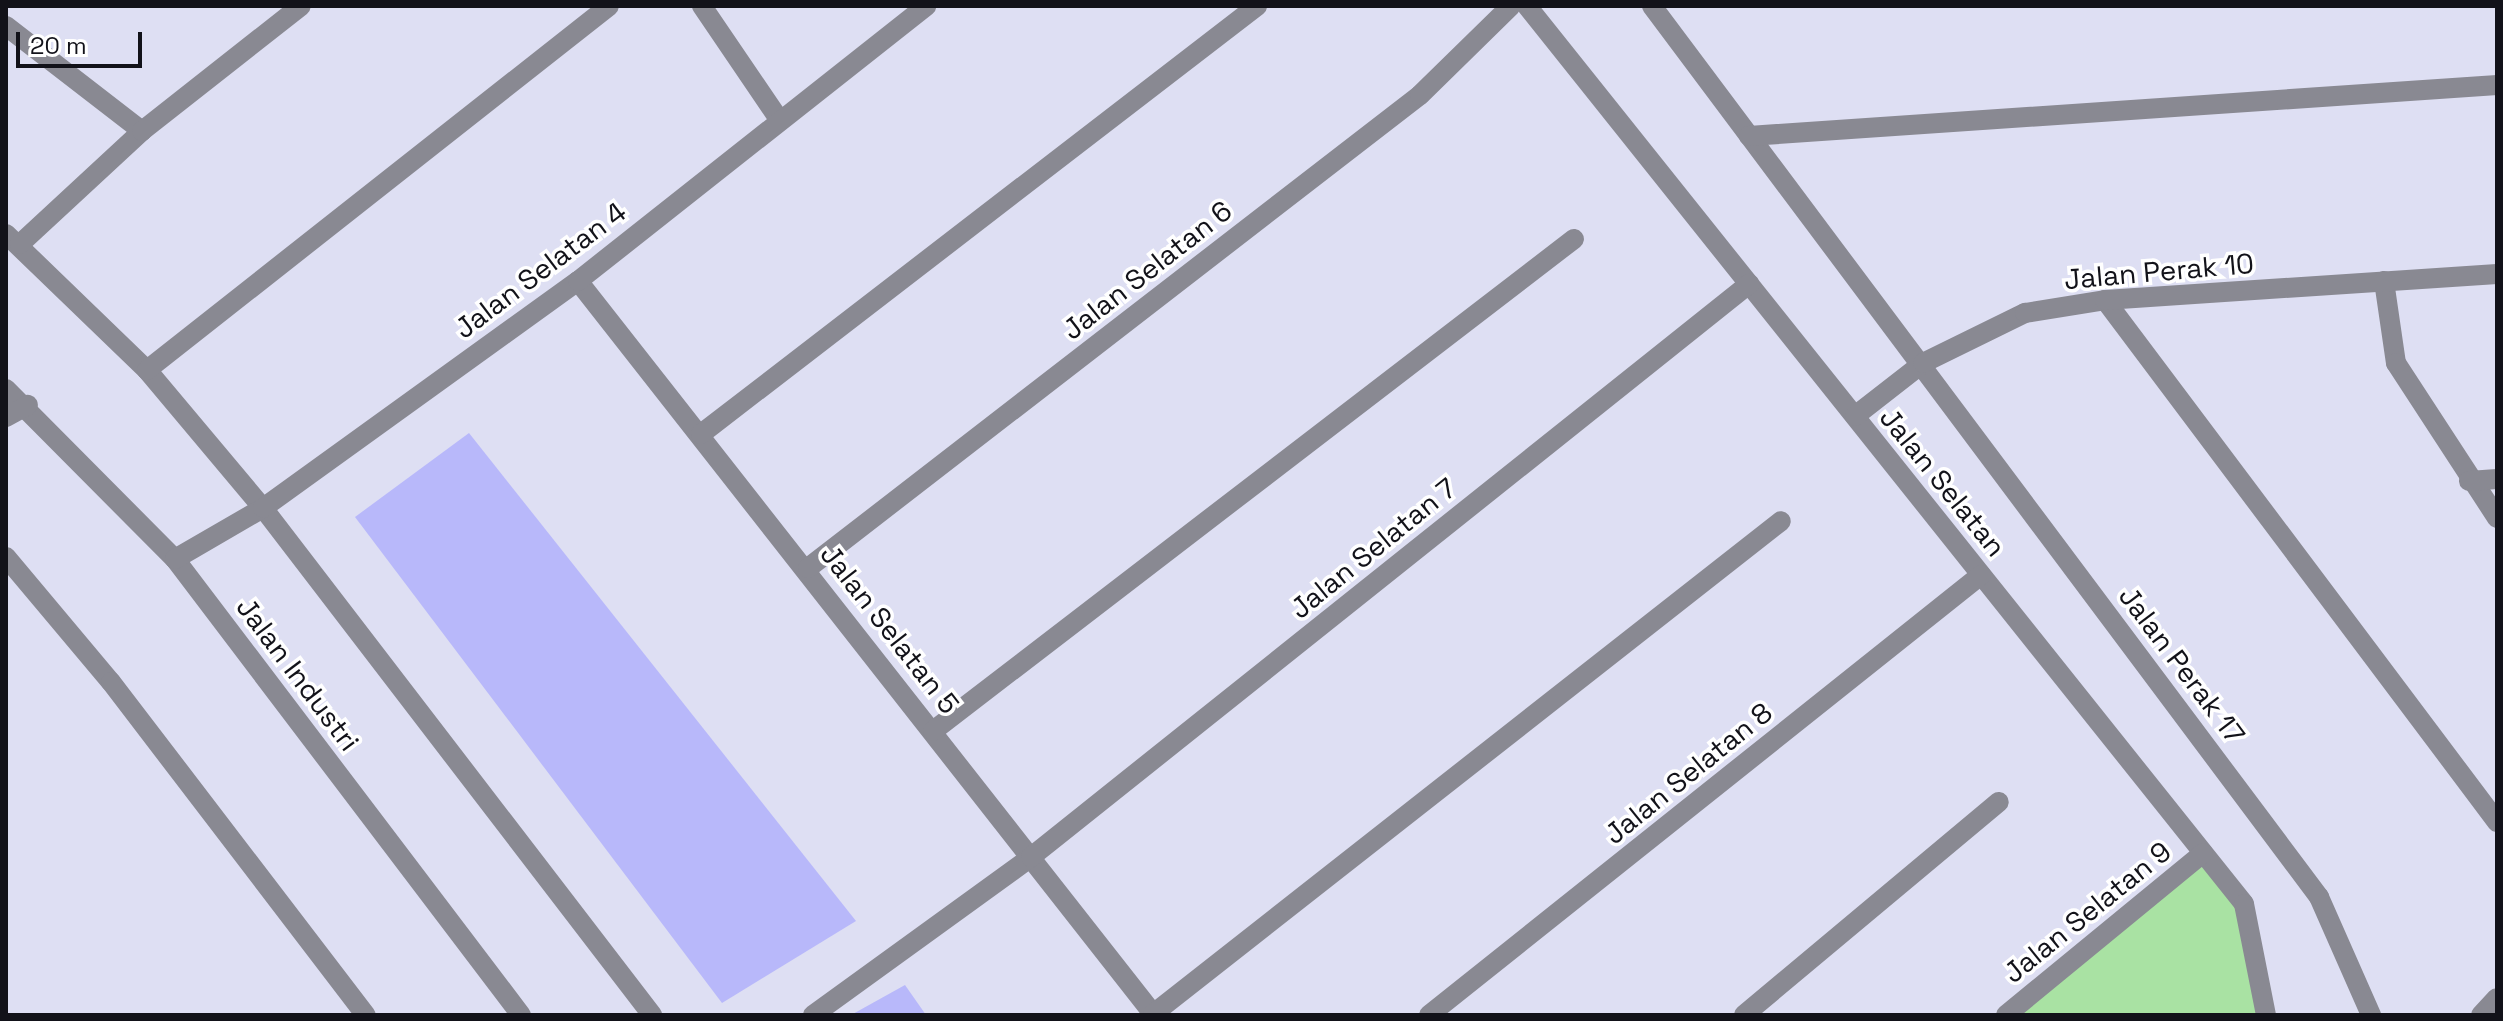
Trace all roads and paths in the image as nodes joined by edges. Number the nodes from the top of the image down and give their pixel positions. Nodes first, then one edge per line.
1 (609, 6) edge
2 (702, 6) edge
3 (926, 6) edge
4 (1257, 6) edge
5 (1511, 6) edge
6 (1527, 6) edge
7 (1652, 6) edge
8 (289, 9) edge
9 (6, 26) edge
10 (2497, 85) edge
11 (778, 118) junction
12 (142, 131) junction
13 (1749, 136) junction
14 (13, 239) edge
15 (1574, 239) dead end
16 (2497, 274) edge
17 (578, 281) junction
18 (2384, 281) junction
19 (1749, 284) junction
20 (2105, 300) junction
21 (1923, 363) junction
22 (147, 370) junction
23 (6, 389) edge
24 (28, 405) junction
25 (1855, 416) junction
26 (6, 417) edge
27 (701, 434) junction
28 (2497, 479) edge
29 (2469, 481) junction
30 (263, 508) junction
31 (2497, 518) edge
32 (1781, 521) dead end
33 (6, 557) edge
34 (175, 559) junction
35 (808, 568) junction
36 (1981, 575) junction
37 (933, 731) junction
38 (1999, 802) dead end
39 (2497, 822) edge
40 (2203, 853) junction
41 (1031, 857) junction
42 (2497, 998) edge
43 (1154, 1014) edge
44 (366, 1015) edge
45 (521, 1015) edge
46 (652, 1015) edge
47 (813, 1015) edge
48 (1429, 1015) edge
49 (1744, 1015) edge
50 (2006, 1015) edge
51 (2266, 1015) edge
52 (2371, 1015) edge
53 (2481, 1015) edge

1 - 22 street
2 - 11 street
3 - 11 street, Jalan Selatan 4
4 - 27 street
5 - 35 street, Jalan Selatan 6
6 - 19 street, Jalan Selatan
7 - 13 street, Jalan Perak 17
8 - 12 street
9 - 12 street
10 - 13 street
11 - 17 street, Jalan Selatan 4
12 - 14 street
13 - 21 street, Jalan Perak 17
14 - 22 street
15 - 37 street
16 - 18 street, Jalan Perak 10
17 - 27 street, Jalan Selatan 5
17 - 30 street, Jalan Selatan 4
18 - 20 street, Jalan Perak 10
18 - 29 street
19 - 25 street, Jalan Selatan
19 - 41 street, Jalan Selatan 7
20 - 21 street, Jalan Perak 10
20 - 39 street
21 - 25 street, Jalan Perak 10
21 - 52 street, Jalan Perak 17
22 - 30 street
23 - 24 street, Jalan Industri
24 - 26 street
24 - 34 street, Jalan Industri
25 - 36 street, Jalan Selatan
27 - 35 street, Jalan Selatan 5
28 - 29 street
29 - 31 street
30 - 34 street, Jalan Selatan 4
30 - 46 street
32 - 43 street
33 - 44 street
34 - 45 street, Jalan Industri
35 - 37 street, Jalan Selatan 5
36 - 40 street, Jalan Selatan
36 - 48 street, Jalan Selatan 8
37 - 41 street, Jalan Selatan 5
38 - 49 street
40 - 50 street, Jalan Selatan 9
40 - 51 street, Jalan Selatan
41 - 43 street, Jalan Selatan 5
41 - 47 street, Jalan Selatan 7
42 - 53 street

